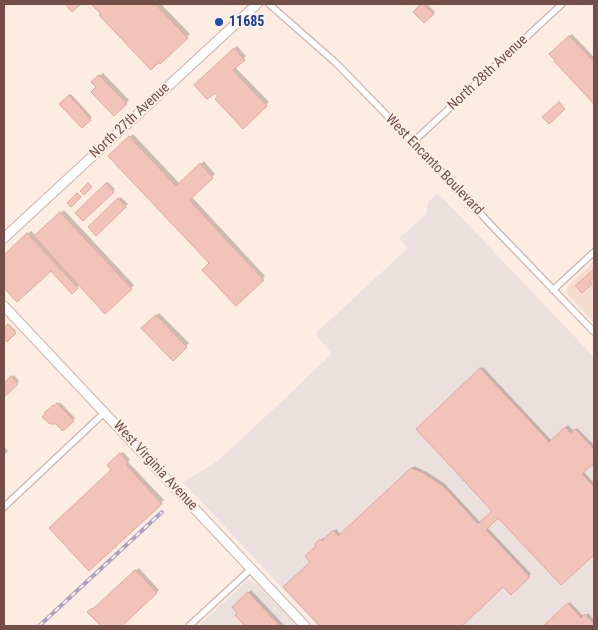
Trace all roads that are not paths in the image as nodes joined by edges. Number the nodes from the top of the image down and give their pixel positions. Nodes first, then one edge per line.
1 (257, 4) edge
2 (269, 4) edge
3 (562, 4) edge
4 (413, 142) junction
5 (4, 238) edge
6 (594, 252) edge
7 (553, 290) junction
8 (4, 306) edge
9 (594, 332) edge
10 (104, 412) junction
11 (4, 507) edge
12 (251, 569) junction
13 (189, 626) edge
14 (305, 626) edge

1 - 5 street, North 27th Avenue
2 - 4 street, West Encanto Boulevard
3 - 4 street, North 28th Avenue
4 - 7 street, West Encanto Boulevard
6 - 7 street
7 - 9 street, West Encanto Boulevard
8 - 10 street, West Virginia Avenue
10 - 11 street
10 - 12 street, West Virginia Avenue
12 - 13 street
12 - 14 street, West Virginia Avenue

